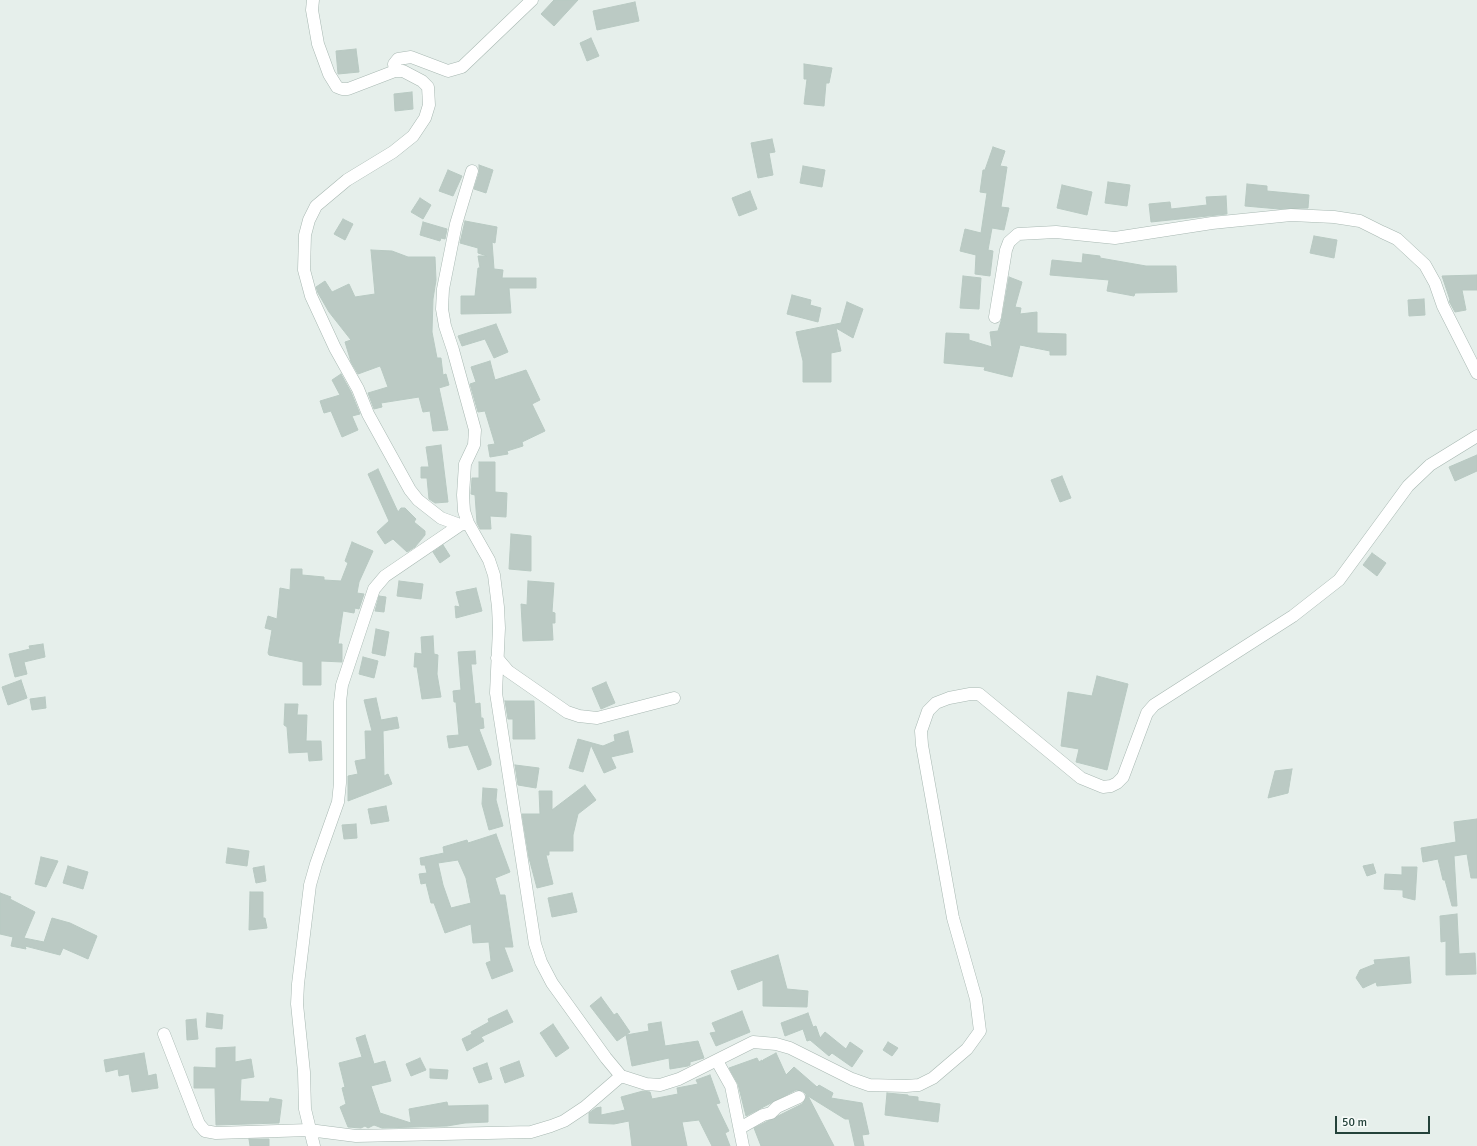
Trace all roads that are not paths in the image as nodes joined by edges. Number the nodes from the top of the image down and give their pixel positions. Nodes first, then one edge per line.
1 (313, 0) edge
2 (532, 0) edge
3 (395, 71) junction
4 (472, 171) dead end
5 (995, 317) dead end
6 (1477, 372) edge
7 (1477, 436) edge
8 (464, 524) junction
9 (497, 658) junction
10 (674, 698) dead end
11 (164, 1034) dead end
12 (717, 1061) junction
13 (621, 1076) junction
14 (799, 1097) dead end
15 (740, 1128) junction
16 (309, 1130) junction
17 (314, 1146) edge
18 (743, 1146) edge

1 - 3 street
2 - 3 street
3 - 8 street
4 - 8 street
5 - 6 street
7 - 12 street
8 - 9 street
8 - 16 street
9 - 10 street
9 - 13 street
11 - 16 street
12 - 13 street
12 - 15 street
13 - 16 street
14 - 15 street
15 - 18 street
16 - 17 street

